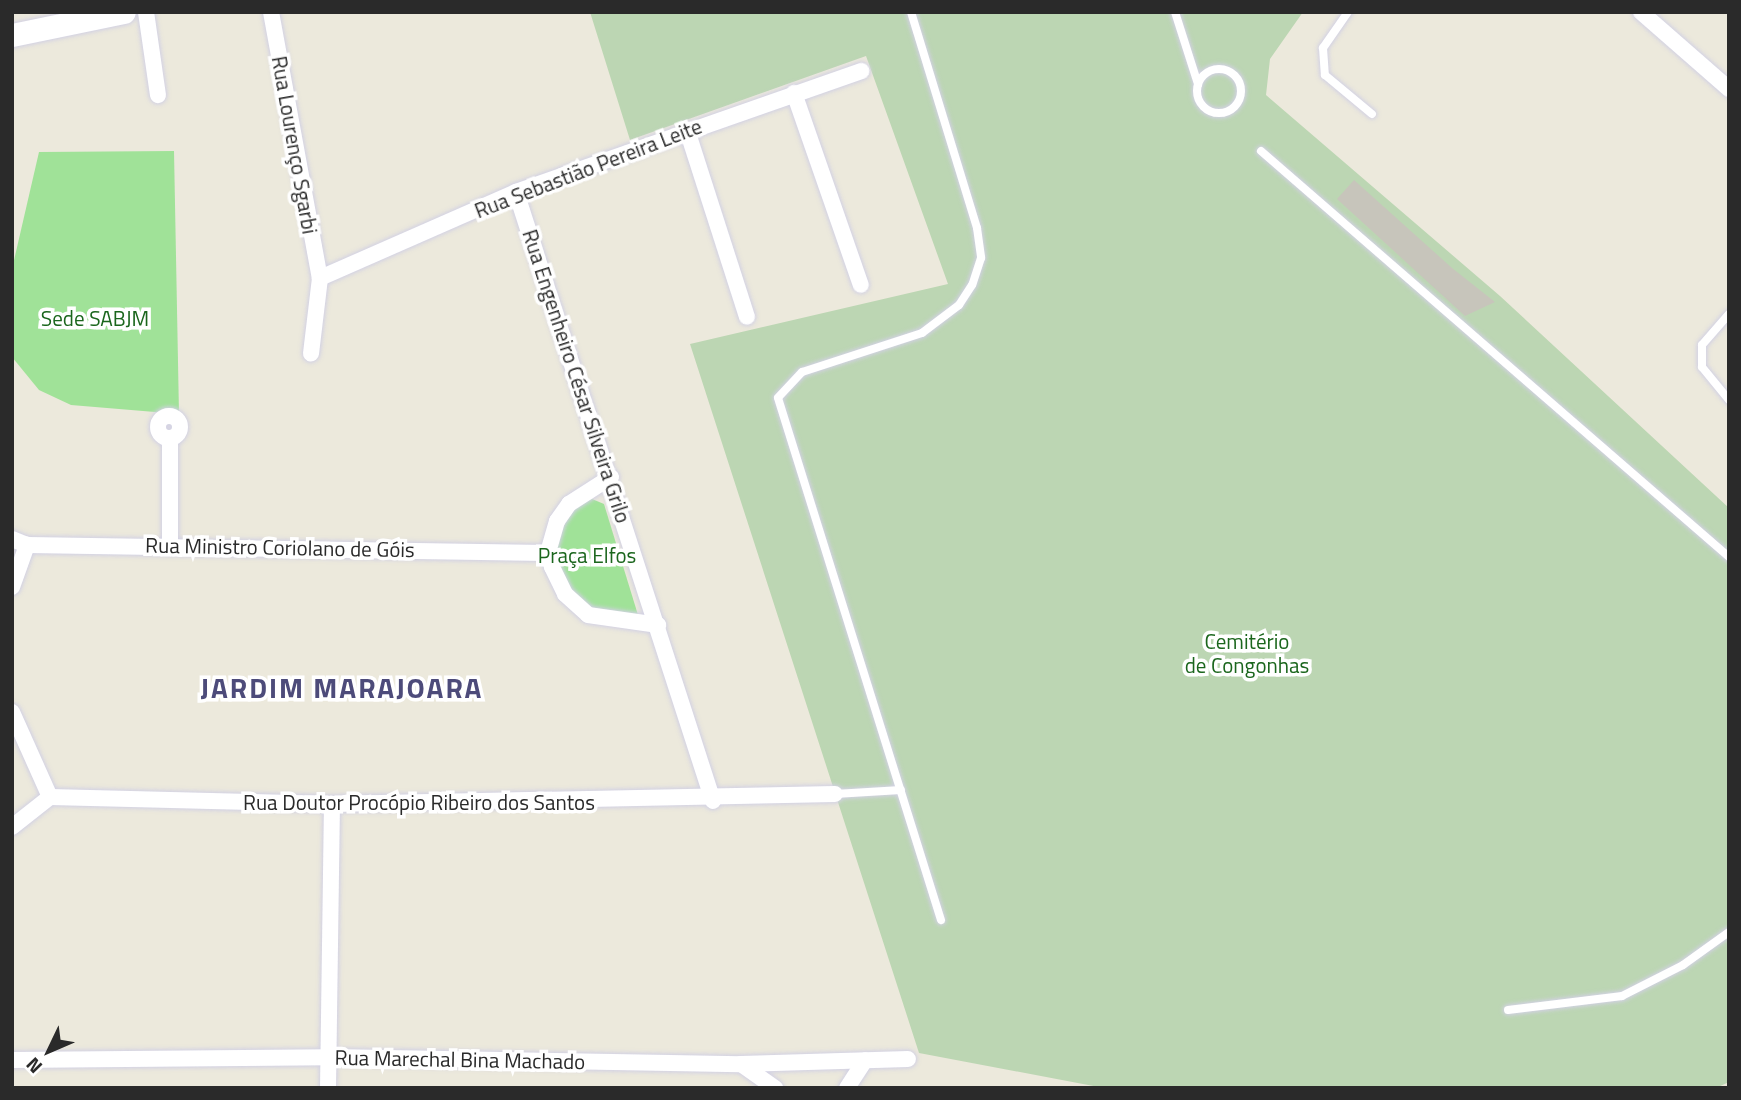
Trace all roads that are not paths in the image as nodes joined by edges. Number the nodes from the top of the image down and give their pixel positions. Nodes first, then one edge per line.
1 (124, 12) edge
2 (146, 12) edge
3 (271, 12) edge
4 (911, 12) edge
5 (1175, 12) edge
6 (1348, 12) edge
7 (1641, 12) edge
8 (12, 35) edge
9 (861, 71) dead end
10 (1198, 84) junction
11 (1729, 89) edge
12 (794, 93) junction
13 (158, 95) dead end
14 (1372, 114) dead end
15 (687, 130) junction
16 (1261, 151) dead end
17 (516, 192) junction
18 (320, 278) junction
19 (861, 285) dead end
20 (1729, 314) edge
21 (747, 317) dead end
22 (311, 353) dead end
23 (1729, 400) edge
24 (170, 438) dead end
25 (611, 477) junction
26 (20, 542) edge
27 (170, 545) junction
28 (548, 553) junction
29 (1729, 557) edge
30 (12, 586) edge
31 (658, 625) junction
32 (12, 712) edge
33 (901, 790) junction
34 (835, 794) joint
35 (50, 797) junction
36 (713, 801) junction
37 (332, 804) junction
38 (12, 827) edge
39 (941, 920) dead end
40 (1729, 932) edge
41 (1508, 1010) dead end
42 (329, 1057) junction
43 (908, 1059) dead end
44 (12, 1060) edge
45 (865, 1060) junction
46 (741, 1064) junction
47 (328, 1088) edge
48 (775, 1088) edge
49 (847, 1088) edge

1 - 8 main road
2 - 13 street
3 - 18 street, Rua Lourenço Sgarbi
4 - 33 lane
5 - 10 lane
6 - 14 lane
7 - 11 street
9 - 12 street, Rua Sebastião Pereira Leite
10 - 10 lane
12 - 15 street, Rua Sebastião Pereira Leite
12 - 19 street
15 - 17 street, Rua Sebastião Pereira Leite
15 - 21 street
16 - 29 lane
17 - 18 street, Rua Sebastião Pereira Leite
17 - 25 street, Rua Engenheiro César Silveira Grilo
18 - 22 street, Rua Lourenço Sgarbi
20 - 23 lane
24 - 27 street
25 - 28 street
25 - 31 street, Rua Engenheiro César Silveira Grilo
26 - 27 street, Rua Ministro Coriolano de Góis
26 - 30 street
27 - 28 street, Rua Ministro Coriolano de Góis
28 - 31 street
31 - 36 street, Rua Engenheiro César Silveira Grilo
32 - 35 street
33 - 34 lane
33 - 39 lane
34 - 36 street, Rua Doutor Procópio Ribeiro dos Santos
35 - 37 street, Rua Doutor Procópio Ribeiro dos Santos
35 - 38 street
36 - 37 street, Rua Doutor Procópio Ribeiro dos Santos
37 - 42 street
40 - 41 lane
42 - 44 street, Rua Marechal Bina Machado
42 - 46 street, Rua Marechal Bina Machado
42 - 47 street
43 - 45 street, Rua Marechal Bina Machado
45 - 46 street, Rua Marechal Bina Machado
45 - 49 street
46 - 48 street

